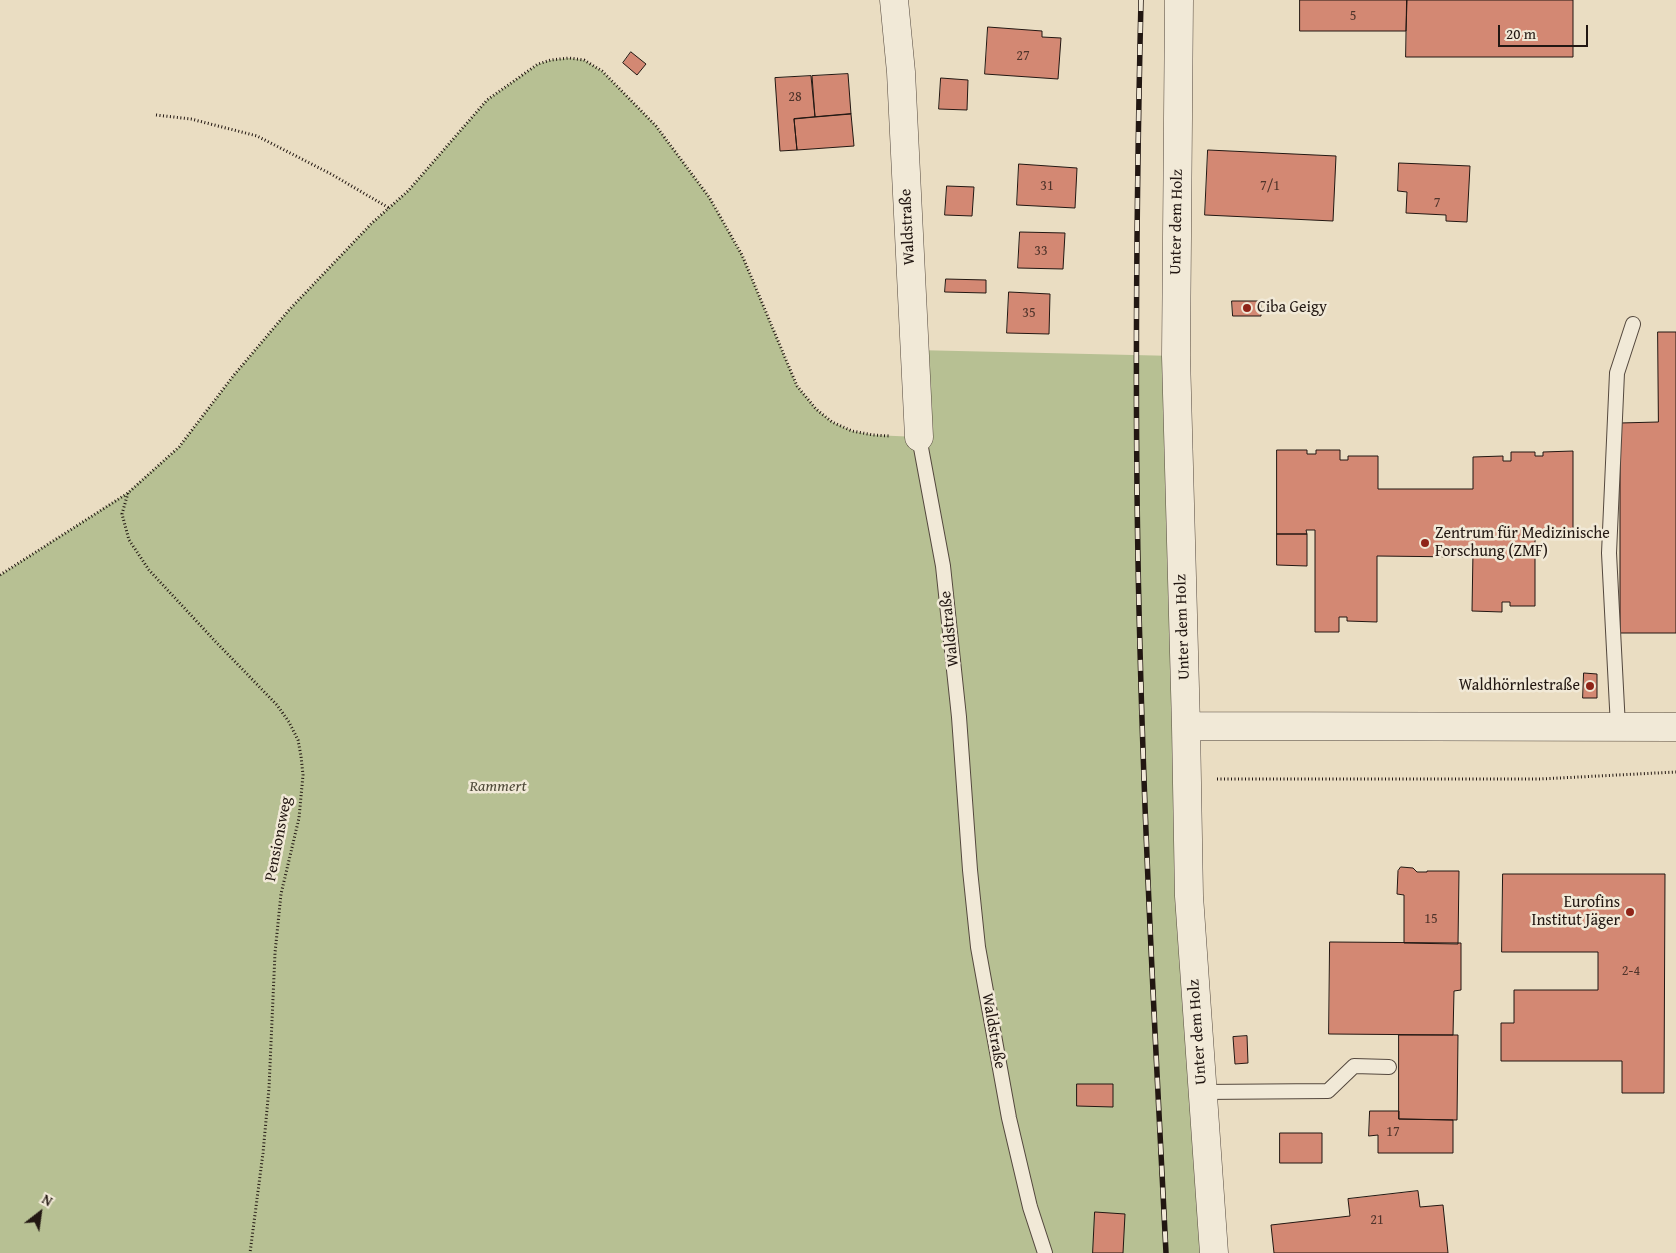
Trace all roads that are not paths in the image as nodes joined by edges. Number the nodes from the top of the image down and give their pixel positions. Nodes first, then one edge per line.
1 (894, 0) edge
2 (1179, 0) edge
3 (1633, 324) dead end
4 (918, 438) joint
5 (1186, 726) junction
6 (1618, 727) junction
7 (1676, 727) edge
8 (1389, 1067) dead end
9 (1202, 1092) junction
10 (1044, 1253) edge
11 (1214, 1253) edge

1 - 4 street, Waldstraße
2 - 5 street, Unter dem Holz
3 - 6 lane
4 - 10 lane, Waldstraße
5 - 6 street
5 - 9 street, Unter dem Holz
6 - 7 street
8 - 9 lane
9 - 11 street, Unter dem Holz

